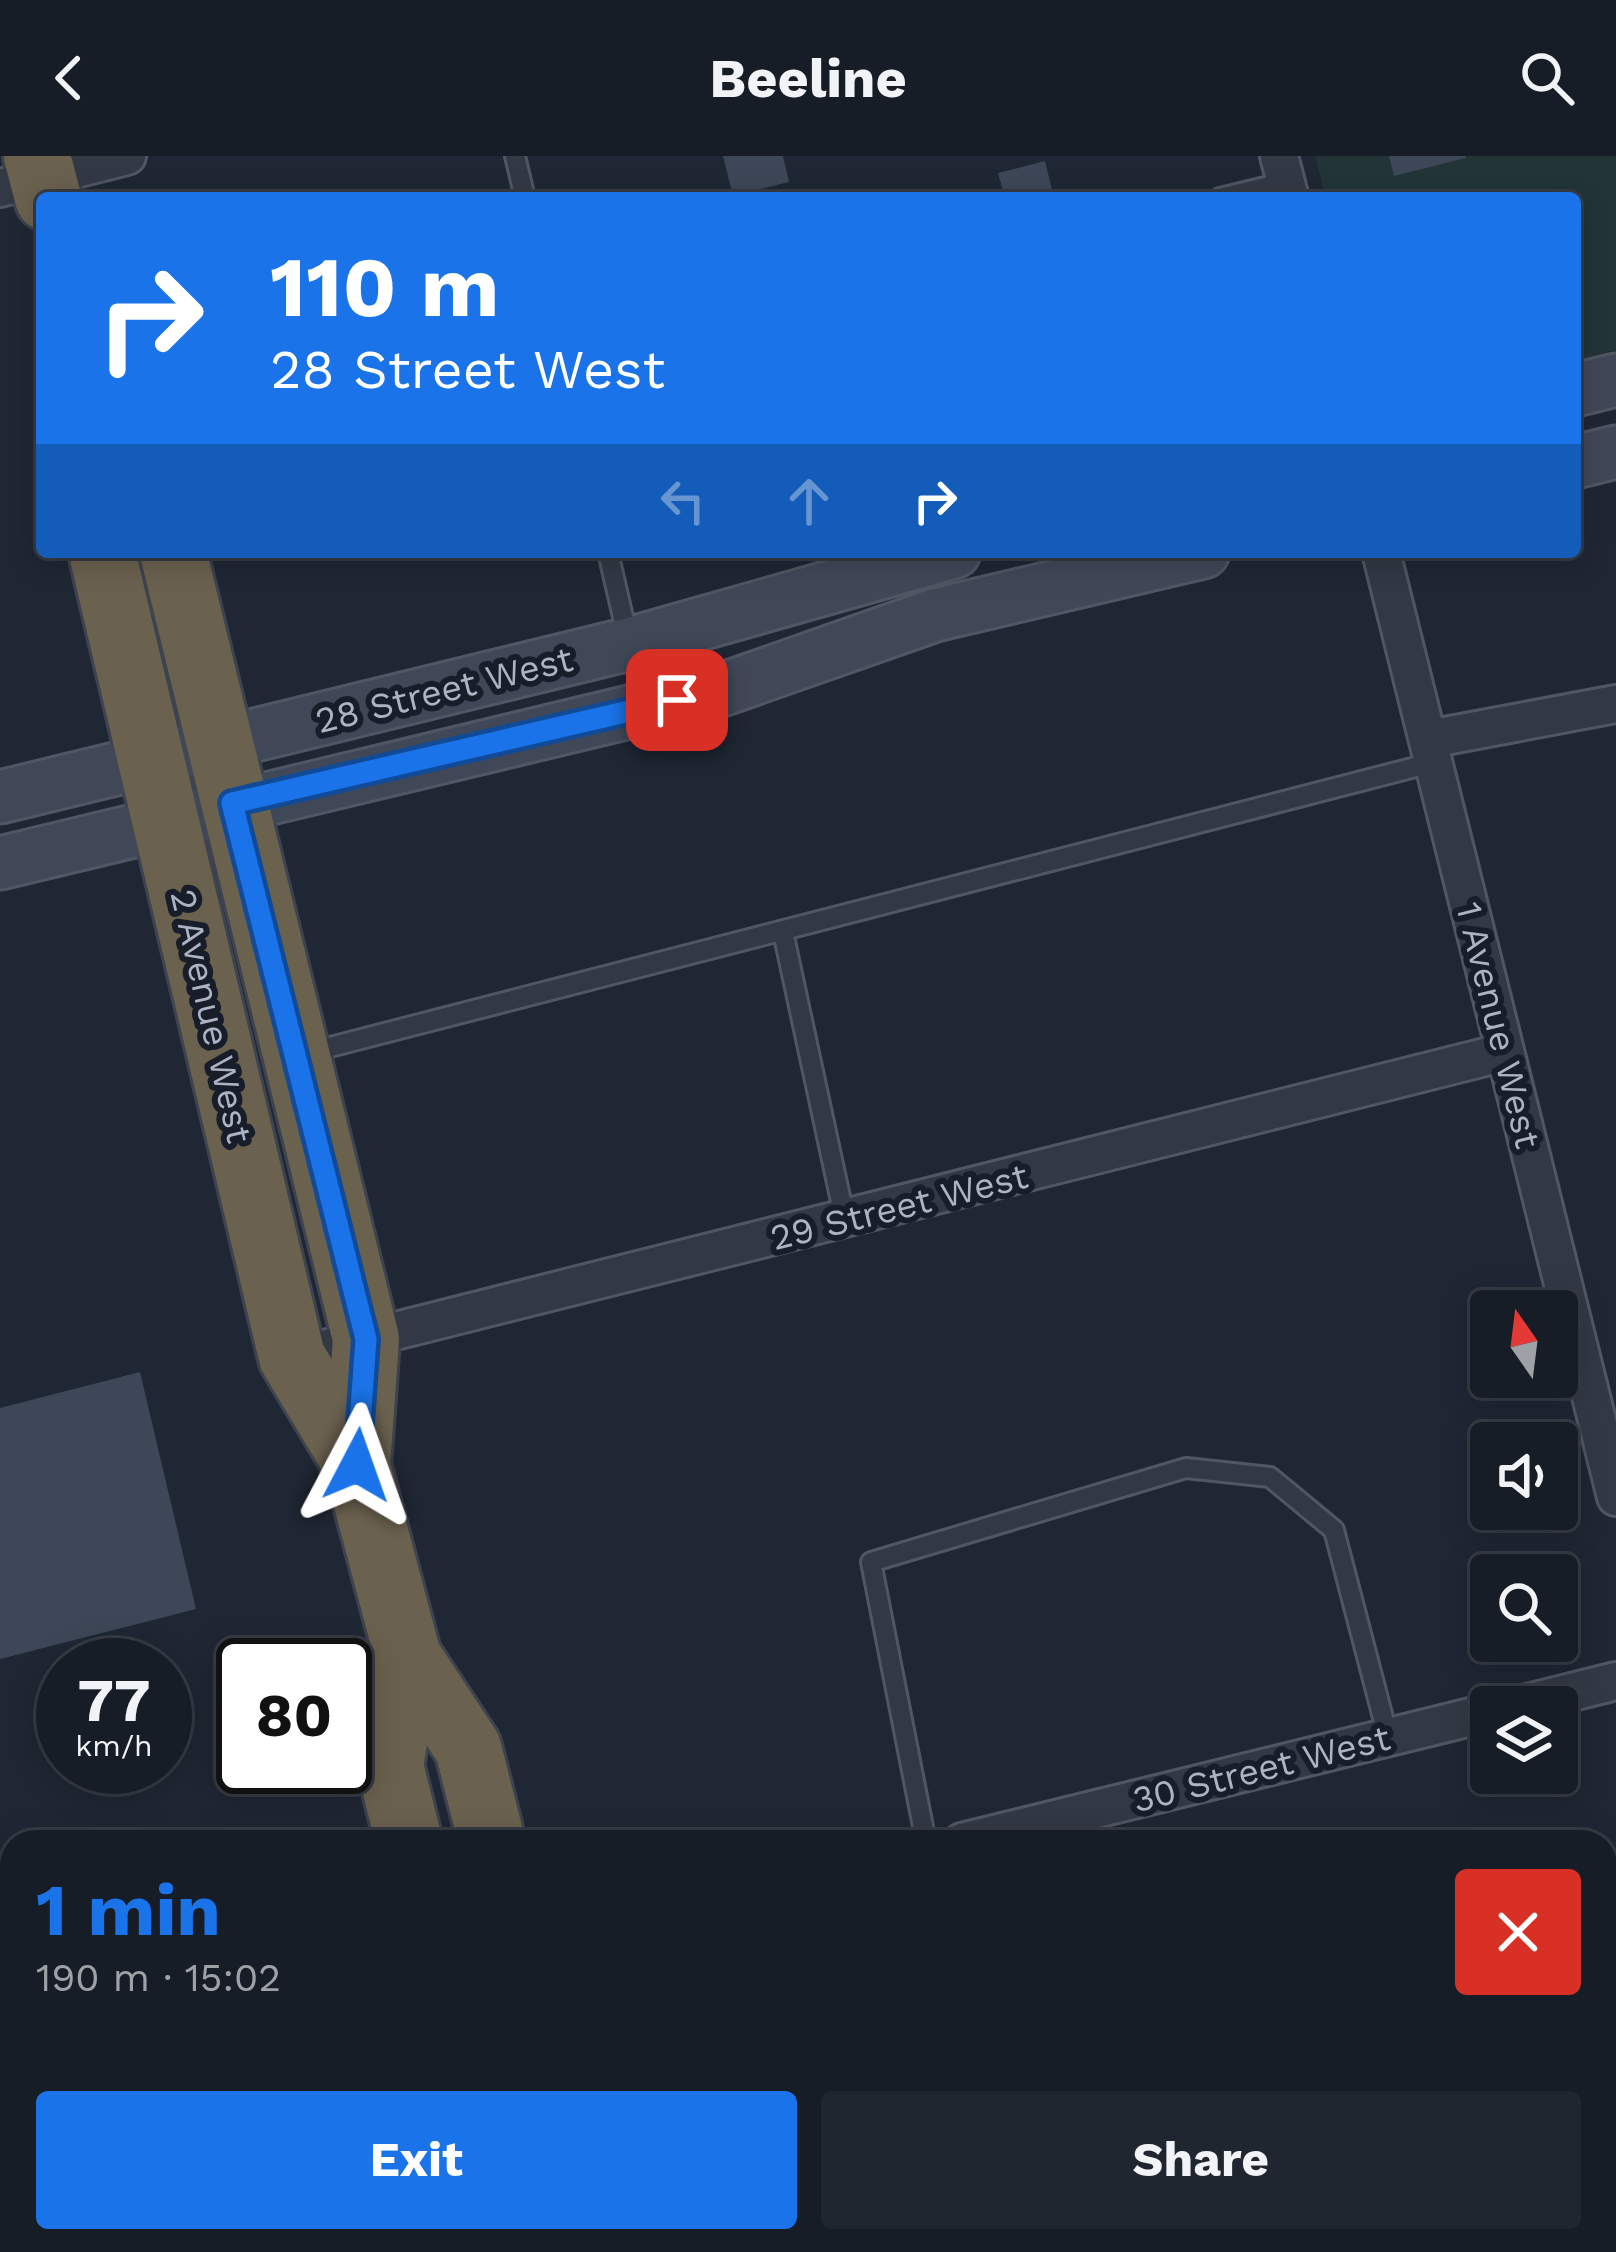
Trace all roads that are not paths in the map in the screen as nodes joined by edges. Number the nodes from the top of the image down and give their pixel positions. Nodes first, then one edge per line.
1 (127, 156) edge
2 (515, 156) edge
3 (1285, 179) edge
4 (32, 180) edge
5 (524, 192) edge
6 (1241, 192) edge
7 (1616, 380) edge
8 (1581, 389) edge
9 (1616, 452) edge
10 (1581, 461) edge
11 (103, 558) edge
12 (174, 558) edge
13 (609, 558) edge
14 (933, 558) edge
15 (1177, 558) edge
16 (1384, 558) edge
17 (629, 644) junction
18 (1616, 704) edge
19 (1432, 751) junction
20 (226, 774) junction
21 (159, 790) junction
22 (0, 797) edge
23 (0, 863) edge
24 (783, 932) junction
25 (1504, 1052) junction
26 (294, 1056) junction
27 (845, 1220) junction
28 (366, 1339) junction
29 (292, 1357) junction
30 (357, 1465) junction
31 (1616, 1497) edge
32 (408, 1657) junction
33 (1616, 1681) edge
34 (1578, 1690) edge
35 (1470, 1717) edge
36 (1388, 1737) junction
37 (406, 1830) edge
38 (489, 1830) edge
39 (924, 1830) edge
40 (1011, 1830) edge

1 - 4 street
2 - 5 lane
3 - 6 lane
7 - 8 street
9 - 10 street
11 - 21 highway, 2 Avenue West
12 - 20 highway, 2 Avenue West
13 - 17 lane
14 - 17 street, 28 Street West
15 - 20 street, 28 Street West
16 - 19 street, 1 Avenue West
17 - 20 street, 28 Street West
18 - 19 street
19 - 24 lane
19 - 25 street, 1 Avenue West
20 - 21 street, 28 Street West
20 - 26 highway, 2 Avenue West
21 - 22 street, 28 Street West
21 - 23 street, 28 Street West
21 - 29 highway, 2 Avenue West
24 - 26 lane
24 - 27 lane
25 - 27 street, 29 Street West
25 - 31 street, 1 Avenue West
26 - 28 highway, 2 Avenue West
27 - 28 street, 29 Street West
28 - 29 street, 29 Street West
28 - 30 highway, 2 Avenue West
29 - 30 highway, 2 Avenue West
30 - 32 highway, 2 Avenue West
32 - 37 highway, 2 Avenue West
32 - 38 highway, 2 Avenue West
33 - 34 street
35 - 36 street, 30 Street West
36 - 39 lane
36 - 40 street, 30 Street West

